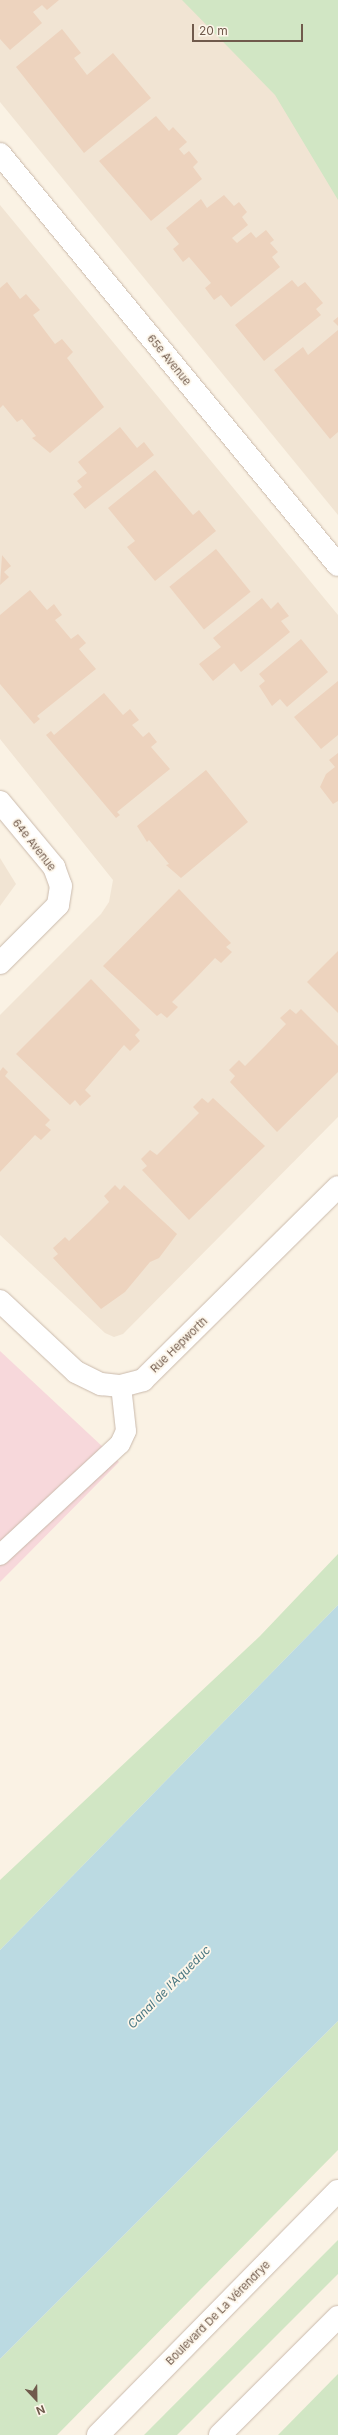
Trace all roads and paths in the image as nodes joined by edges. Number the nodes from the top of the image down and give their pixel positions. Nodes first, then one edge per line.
1 (0, 154) edge
2 (338, 565) edge
3 (0, 802) edge
4 (0, 963) edge
5 (338, 1187) edge
6 (0, 1301) edge
7 (121, 1386) junction
8 (0, 1555) edge
9 (338, 2191) edge
10 (338, 2317) edge
11 (98, 2435) edge
12 (220, 2435) edge

1 - 2 street, 65e Avenue
3 - 4 street, 64e Avenue
5 - 7 street, Rue Hepworth
6 - 7 street, Rue Hepworth
7 - 8 lane
9 - 11 street, Boulevard De La Vérendrye
10 - 12 street

